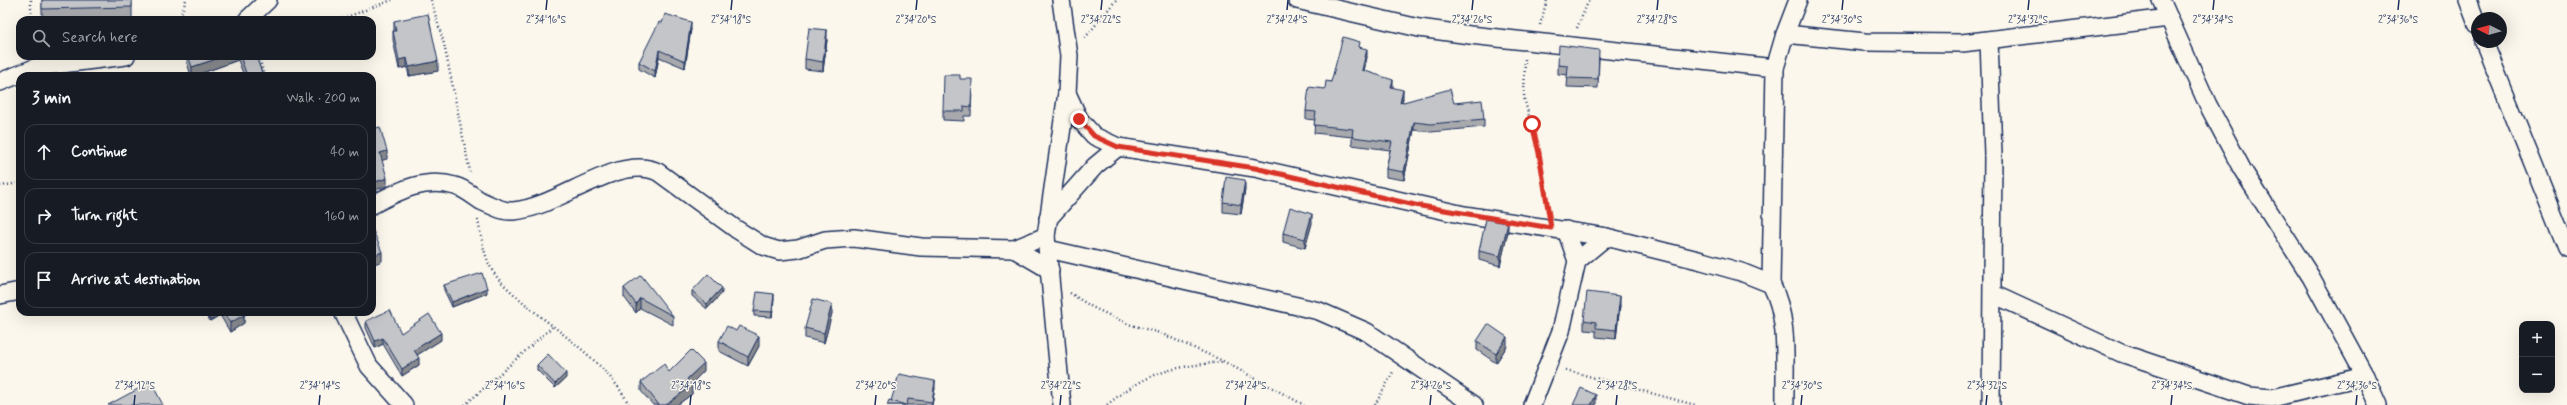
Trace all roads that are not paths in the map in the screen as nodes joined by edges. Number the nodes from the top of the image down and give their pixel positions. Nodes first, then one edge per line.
1 (268, 0) edge
2 (1061, 0) edge
3 (1297, 0) edge
4 (1798, 0) edge
5 (2161, 0) edge
6 (2468, 0) edge
7 (2472, 12) edge
8 (251, 16) edge
9 (2169, 18) junction
10 (1785, 34) junction
11 (1990, 40) junction
12 (2486, 48) edge
13 (94, 60) edge
14 (1776, 68) junction
15 (25, 72) edge
16 (16, 76) edge
17 (0, 82) edge
18 (1067, 93) junction
19 (1118, 147) junction
20 (376, 203) edge
21 (1559, 229) junction
22 (1047, 235) junction
23 (1606, 237) junction
24 (2567, 248) edge
25 (1014, 249) junction
26 (1577, 262) junction
27 (1050, 275) junction
28 (1771, 284) junction
29 (16, 292) edge
30 (1993, 294) junction
31 (0, 295) edge
32 (345, 316) edge
33 (2365, 376) junction
34 (404, 405) edge
35 (1062, 405) edge
36 (1474, 405) edge
37 (1532, 405) edge
38 (1785, 405) edge
39 (1991, 405) edge
40 (2378, 405) edge

1 - 8 street
2 - 18 street
3 - 14 street
4 - 10 street
5 - 9 street
6 - 7 street
9 - 11 street
9 - 33 street
10 - 11 street
10 - 14 street
11 - 30 street
12 - 24 street
13 - 15 street
14 - 28 street
16 - 17 street
18 - 19 street
18 - 22 street
19 - 21 street
19 - 22 street
20 - 25 street
21 - 23 street
21 - 26 street
22 - 25 street
22 - 27 street
22 - 36 street
23 - 26 street
23 - 28 street
25 - 27 street
26 - 37 street
27 - 35 street
28 - 38 street
29 - 31 street
30 - 33 street
30 - 39 street
32 - 34 street
33 - 40 street

